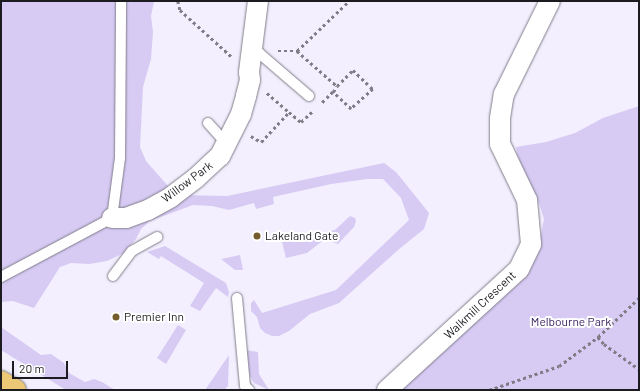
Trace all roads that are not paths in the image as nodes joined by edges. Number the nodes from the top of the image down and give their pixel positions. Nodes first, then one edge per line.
1 (121, 1) edge
2 (550, 1) edge
3 (255, 3) edge
4 (255, 51) junction
5 (309, 96) dead end
6 (208, 124) dead end
7 (227, 144) junction
8 (112, 218) junction
9 (157, 237) dead end
10 (113, 276) dead end
11 (1, 277) edge
12 (237, 298) dead end
13 (1, 382) edge
14 (15, 390) edge
15 (249, 390) edge
16 (387, 390) edge

1 - 8 lane
2 - 16 street, Walkmill Crescent
3 - 4 street, Willow Park
4 - 5 lane
4 - 7 street, Willow Park
6 - 7 lane
7 - 8 street, Willow Park
8 - 11 lane
9 - 10 lane
12 - 15 lane
13 - 14 main road

